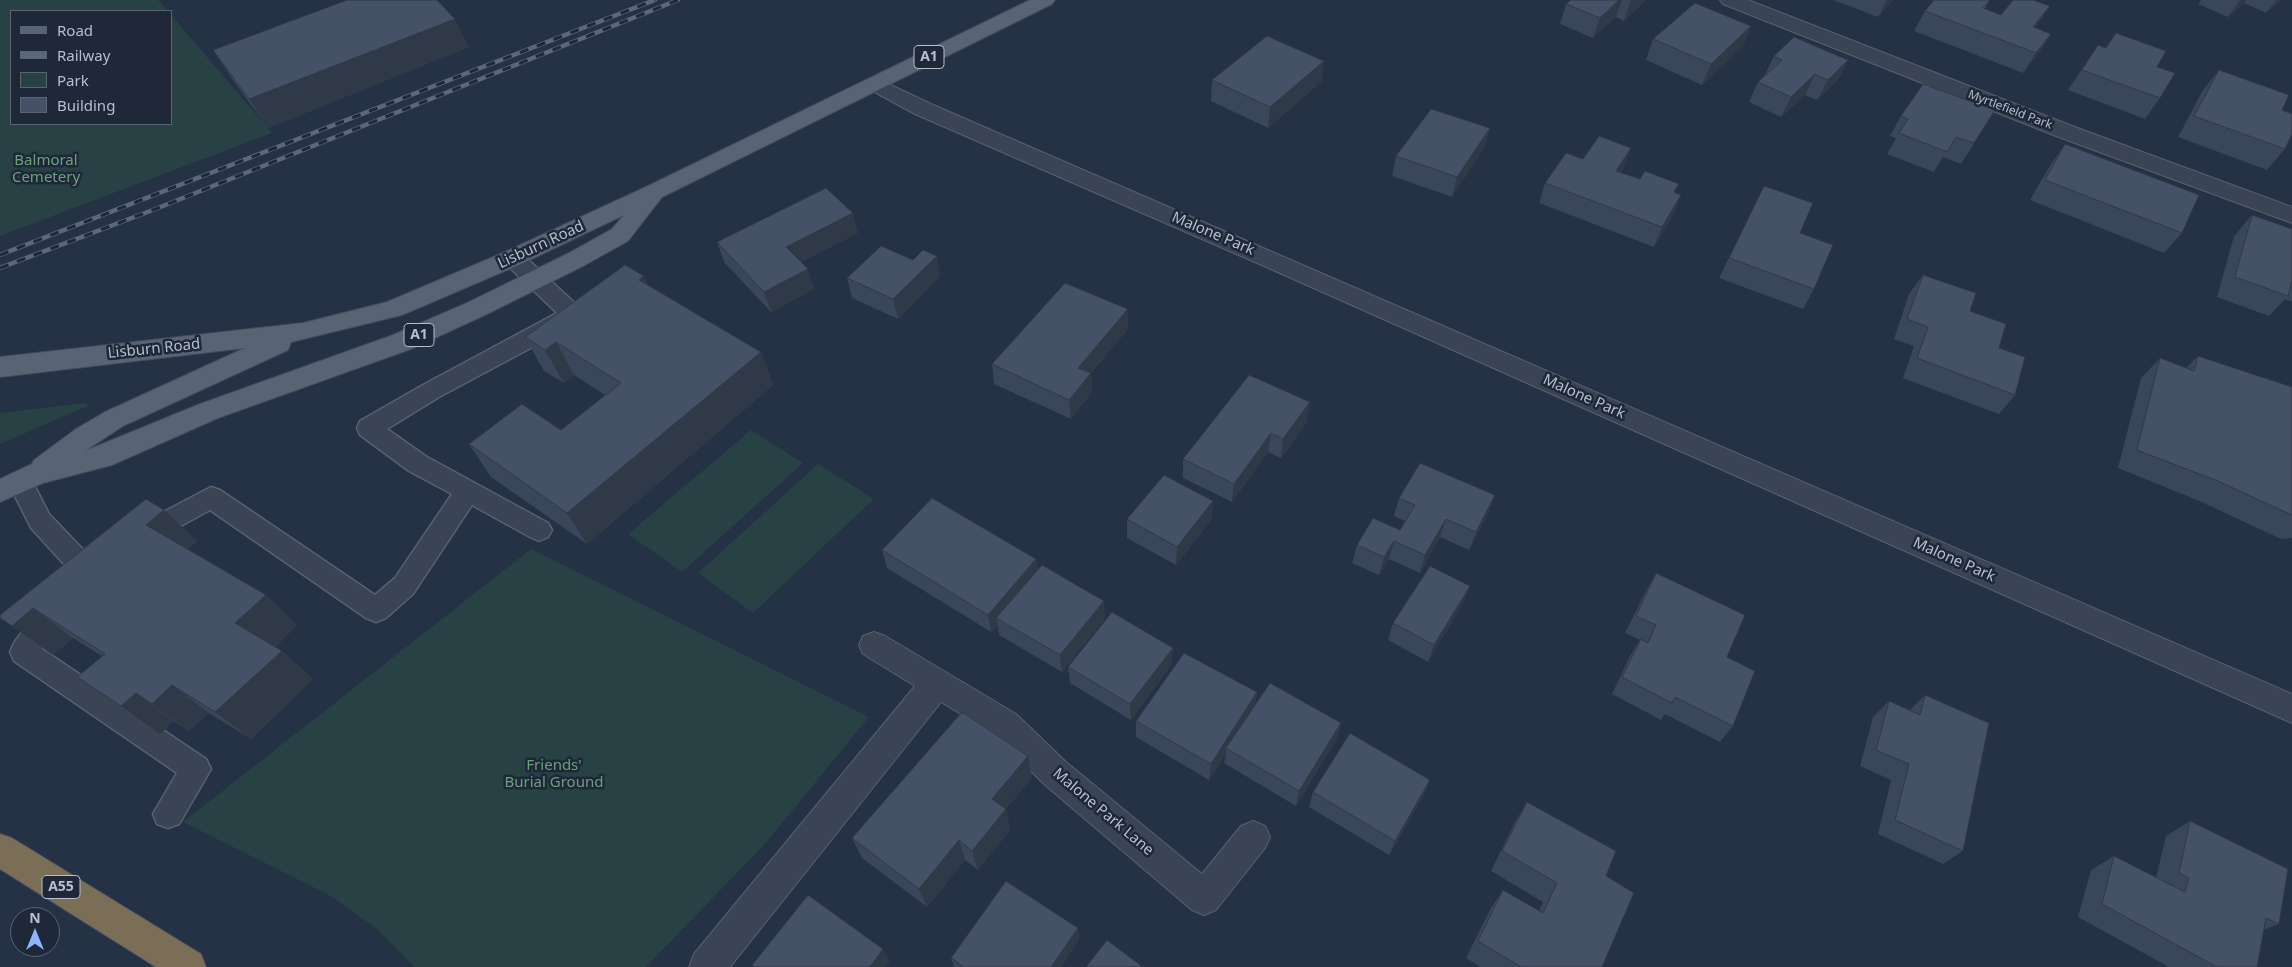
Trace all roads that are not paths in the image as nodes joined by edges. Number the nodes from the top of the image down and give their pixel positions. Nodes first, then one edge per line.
1 (1045, 0) edge
2 (1730, 0) edge
3 (876, 84) junction
4 (656, 191) junction
5 (2292, 215) edge
6 (513, 258) junction
7 (535, 279) junction
8 (303, 332) junction
9 (0, 367) edge
10 (19, 482) edge
11 (468, 491) junction
12 (539, 530) edge
13 (83, 567) junction
14 (874, 645) dead end
15 (938, 683) junction
16 (2292, 709) edge
17 (168, 814) dead end
18 (1253, 838) dead end
19 (0, 850) edge
20 (188, 967) edge
21 (707, 967) edge

1 - 3 main road, Lisburn Road / A1
2 - 5 street, Myrtlefield Park
3 - 4 main road, Lisburn Road / A1
3 - 16 street, Malone Park
4 - 6 main road, Lisburn Road / A1
4 - 7 main road, A1
6 - 7 lane
6 - 8 main road, Lisburn Road / A1
7 - 10 main road, A1
7 - 11 lane
8 - 9 main road, Lisburn Road / A1
8 - 10 main road, A1
10 - 13 lane
11 - 12 lane
11 - 13 lane
13 - 17 lane
14 - 15 street, Malone Park Lane
15 - 18 street, Malone Park Lane
15 - 21 street
19 - 20 highway, A55

